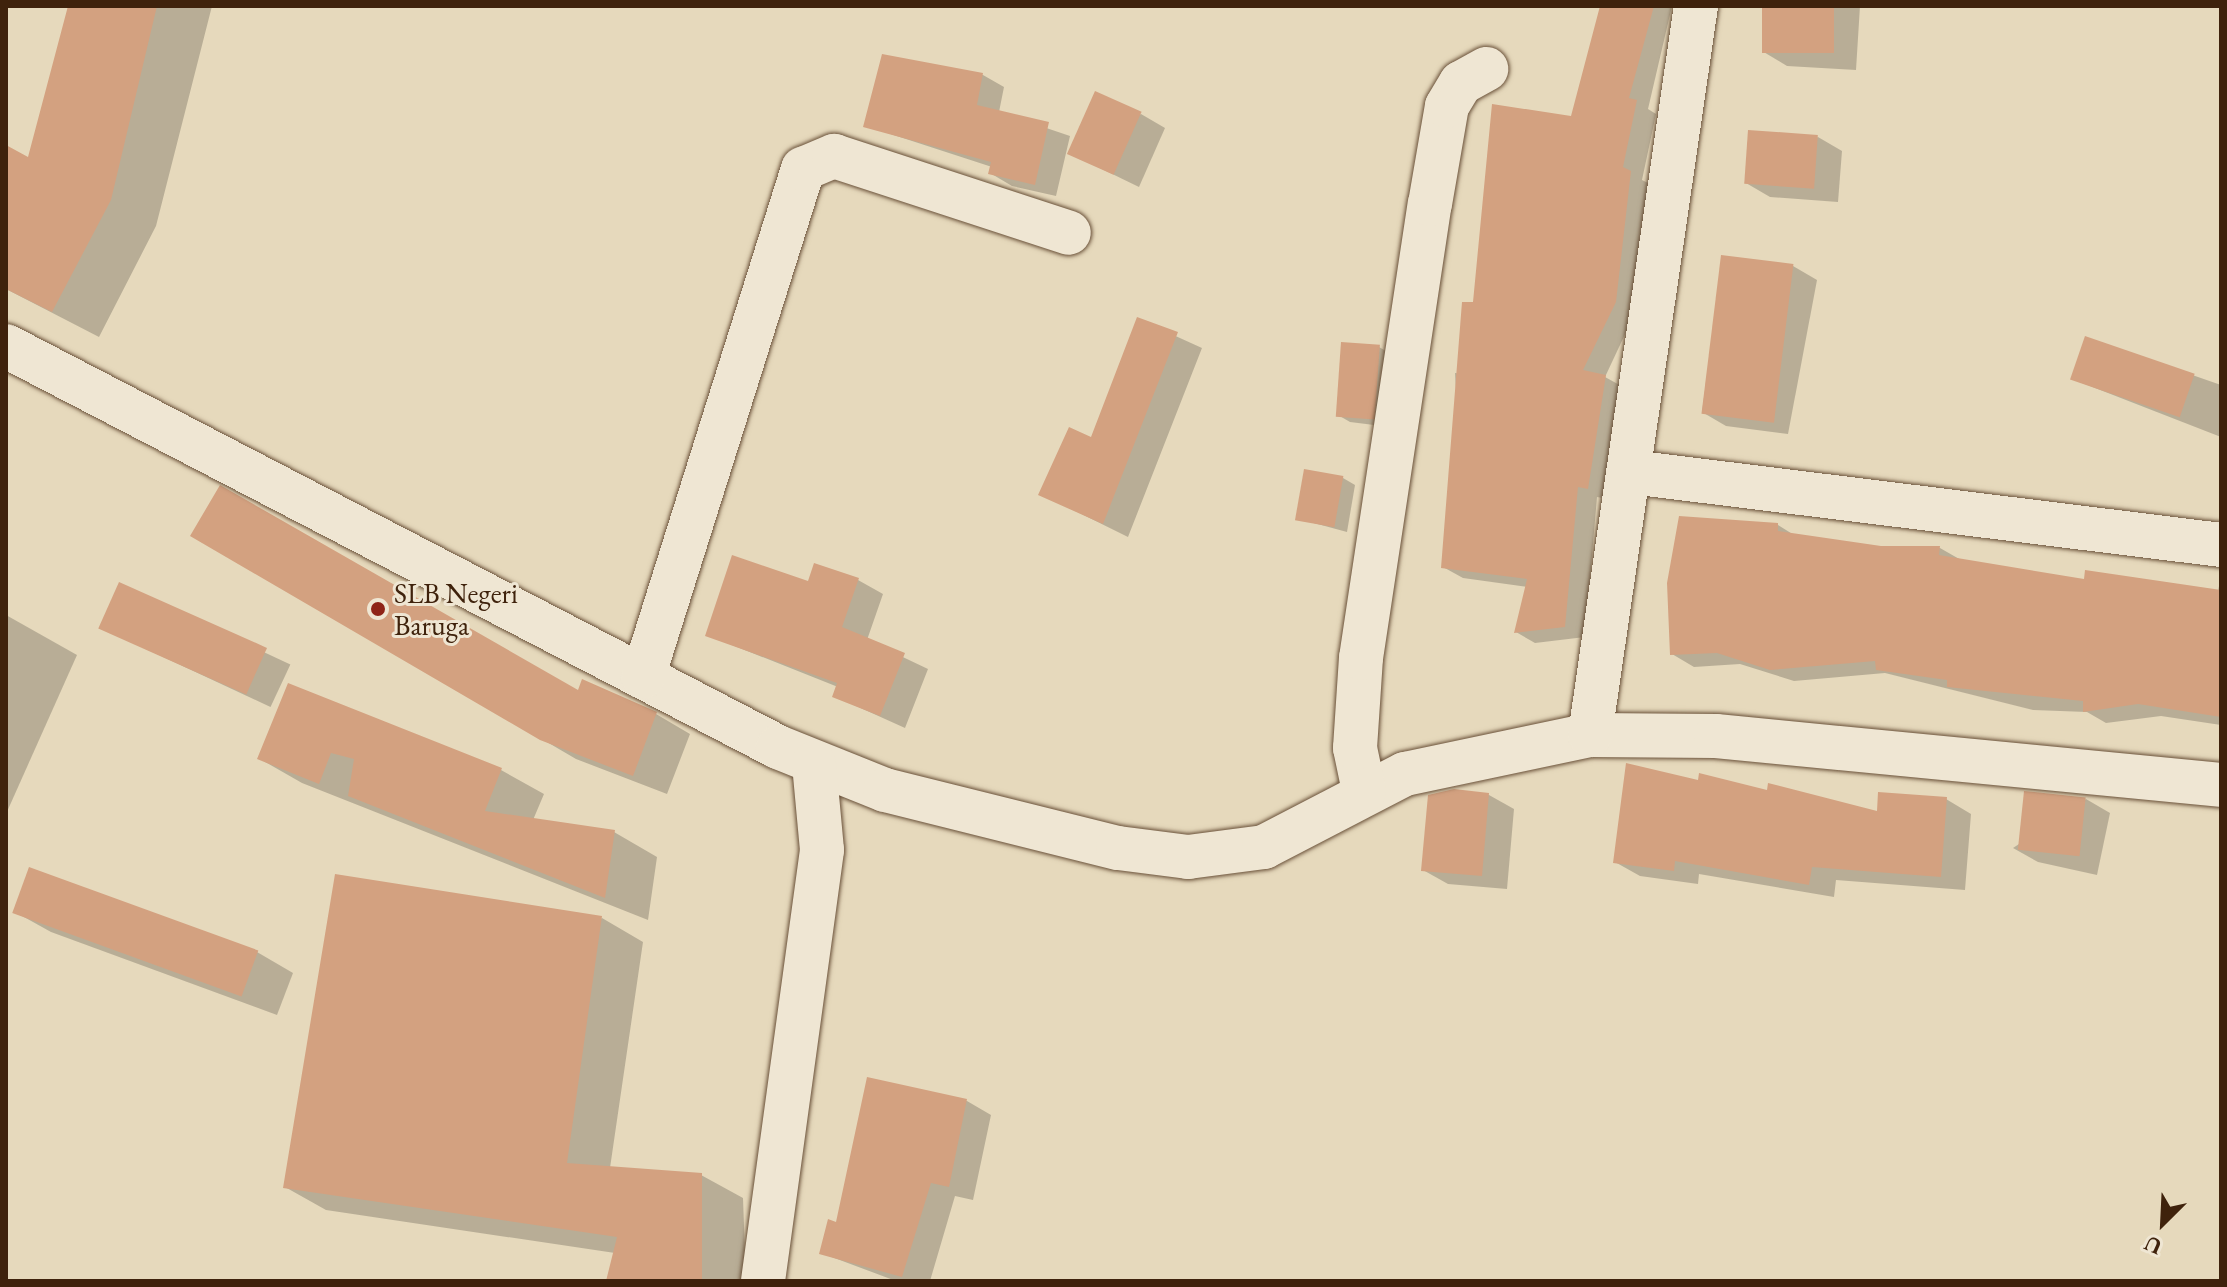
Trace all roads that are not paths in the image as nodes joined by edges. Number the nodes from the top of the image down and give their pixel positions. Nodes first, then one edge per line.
1 (1696, 6) edge
2 (1486, 69) dead end
3 (1069, 233) dead end
4 (6, 346) edge
5 (1631, 472) junction
6 (2221, 545) edge
7 (643, 677) junction
8 (1590, 735) junction
9 (814, 763) junction
10 (2221, 785) edge
11 (1364, 791) junction
12 (763, 1281) edge

1 - 5 street
2 - 11 street
3 - 7 street
4 - 7 street
5 - 6 street
5 - 8 street
7 - 9 street
8 - 10 street
8 - 11 street
9 - 11 street
9 - 12 street

